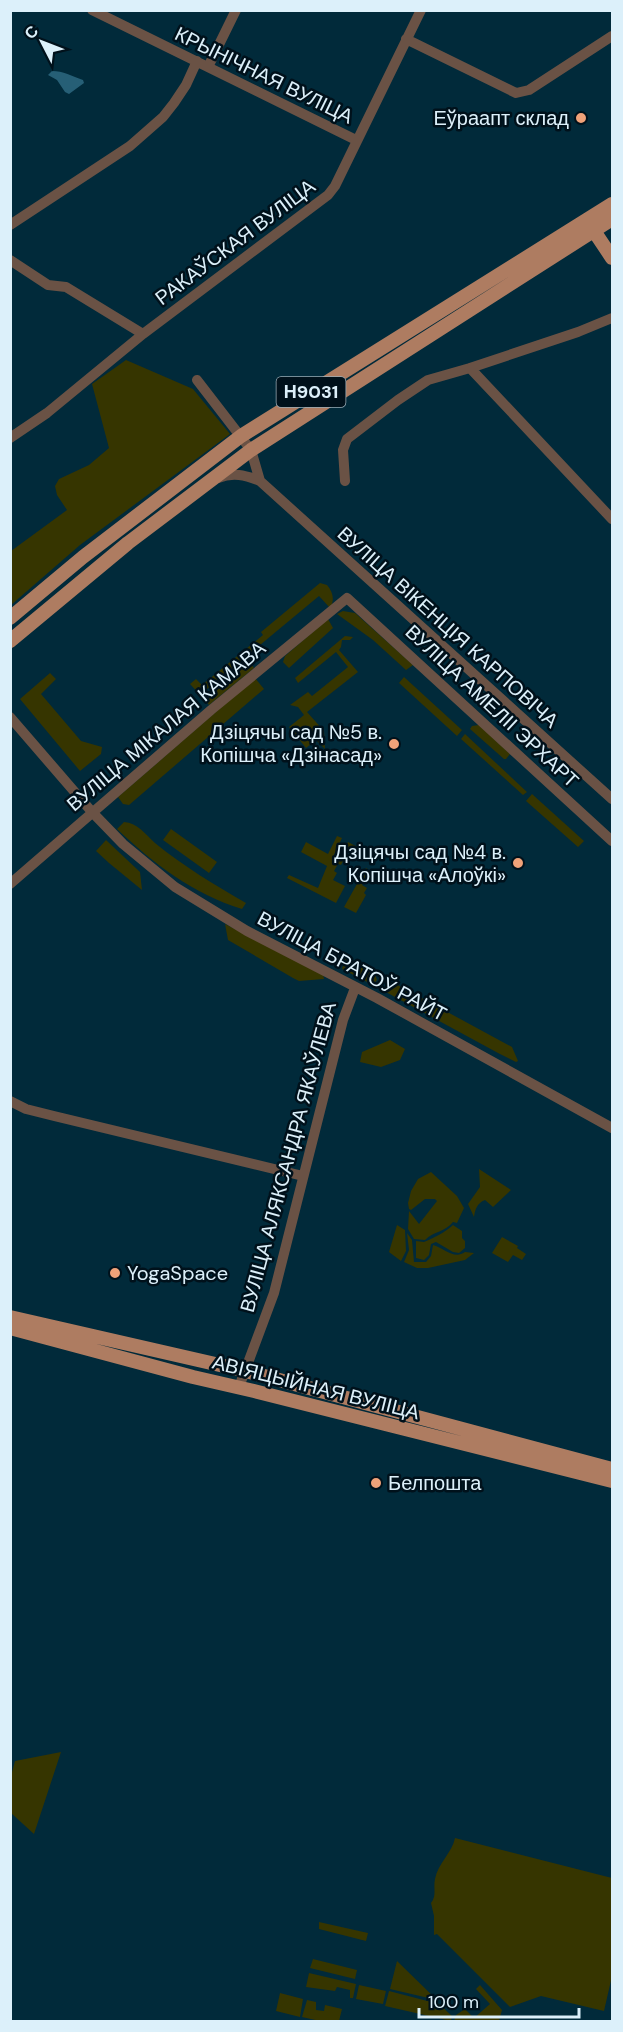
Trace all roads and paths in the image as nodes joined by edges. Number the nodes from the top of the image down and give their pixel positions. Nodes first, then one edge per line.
1 (92, 10) edge
2 (236, 10) edge
3 (421, 10) edge
4 (612, 36) edge
5 (406, 39) junction
6 (197, 61) junction
7 (208, 67) junction
8 (356, 140) junction
9 (612, 204) edge
10 (612, 219) edge
11 (10, 225) edge
12 (591, 226) junction
13 (612, 258) edge
14 (10, 260) edge
15 (612, 318) edge
16 (143, 334) junction
17 (470, 368) junction
18 (197, 380) dead end
19 (241, 436) junction
20 (10, 438) edge
21 (251, 450) junction
22 (200, 468) junction
23 (210, 481) junction
24 (260, 481) junction
25 (345, 481) dead end
26 (612, 519) edge
27 (347, 598) joint
28 (10, 618) edge
29 (10, 641) edge
30 (10, 717) edge
31 (612, 799) edge
32 (92, 812) junction
33 (612, 841) edge
34 (10, 884) edge
35 (355, 988) junction
36 (10, 1101) edge
37 (612, 1128) edge
38 (303, 1176) junction
39 (10, 1317) edge
40 (10, 1328) edge
41 (246, 1371) junction
42 (239, 1387) junction
43 (612, 1469) edge
44 (612, 1481) edge

1 - 6 street, КРЫНІЧНАЯ ВУЛІЦА
2 - 7 street
3 - 5 street, РАКАЎСКАЯ ВУЛІЦА
4 - 5 street
5 - 8 street, РАКАЎСКАЯ ВУЛІЦА
6 - 7 street, КРЫНІЧНАЯ ВУЛІЦА
6 - 11 street
7 - 8 street, КРЫНІЧНАЯ ВУЛІЦА
8 - 16 street, РАКАЎСКАЯ ВУЛІЦА
9 - 12 main road, Н9031
10 - 12 main road, Н9031
12 - 13 main road
12 - 19 main road, Н9031
12 - 21 main road, Н9031
14 - 16 street
15 - 17 street
16 - 20 street, РАКАЎСКАЯ ВУЛІЦА
17 - 25 street
17 - 26 street
18 - 19 street
19 - 21 street
19 - 22 main road, Н9031
21 - 23 main road, Н9031
21 - 24 street
22 - 23 main road
22 - 28 main road, Н9031
23 - 24 street
23 - 29 main road, Н9031
24 - 31 street, ВУЛІЦА ВІКЕНЦІЯ КАРПОВІЧА
27 - 32 street, ВУЛІЦА МІКАЛАЯ КАМАВА
27 - 33 street, ВУЛІЦА АМЕЛІІ ЭРХАРТ
30 - 32 street, ВУЛІЦА БРАТОЎ РАЙТ
32 - 34 street, ВУЛІЦА МІКАЛАЯ КАМАВА
32 - 35 street, ВУЛІЦА БРАТОЎ РАЙТ
35 - 37 street, ВУЛІЦА БРАТОЎ РАЙТ
35 - 38 street, ВУЛІЦА АЛЯКСАНДРА ЯКАЎЛЕВА
36 - 38 street
38 - 41 street, ВУЛІЦА АЛЯКСАНДРА ЯКАЎЛЕВА
39 - 41 main road, АВІЯЦЫЙНАЯ ВУЛІЦА
40 - 42 main road, АВІЯЦЫЙНАЯ ВУЛІЦА
41 - 42 street, ВУЛІЦА АЛЯКСАНДРА ЯКАЎЛЕВА
41 - 43 main road, АВІЯЦЫЙНАЯ ВУЛІЦА
42 - 44 main road, АВІЯЦЫЙНАЯ ВУЛІЦА

